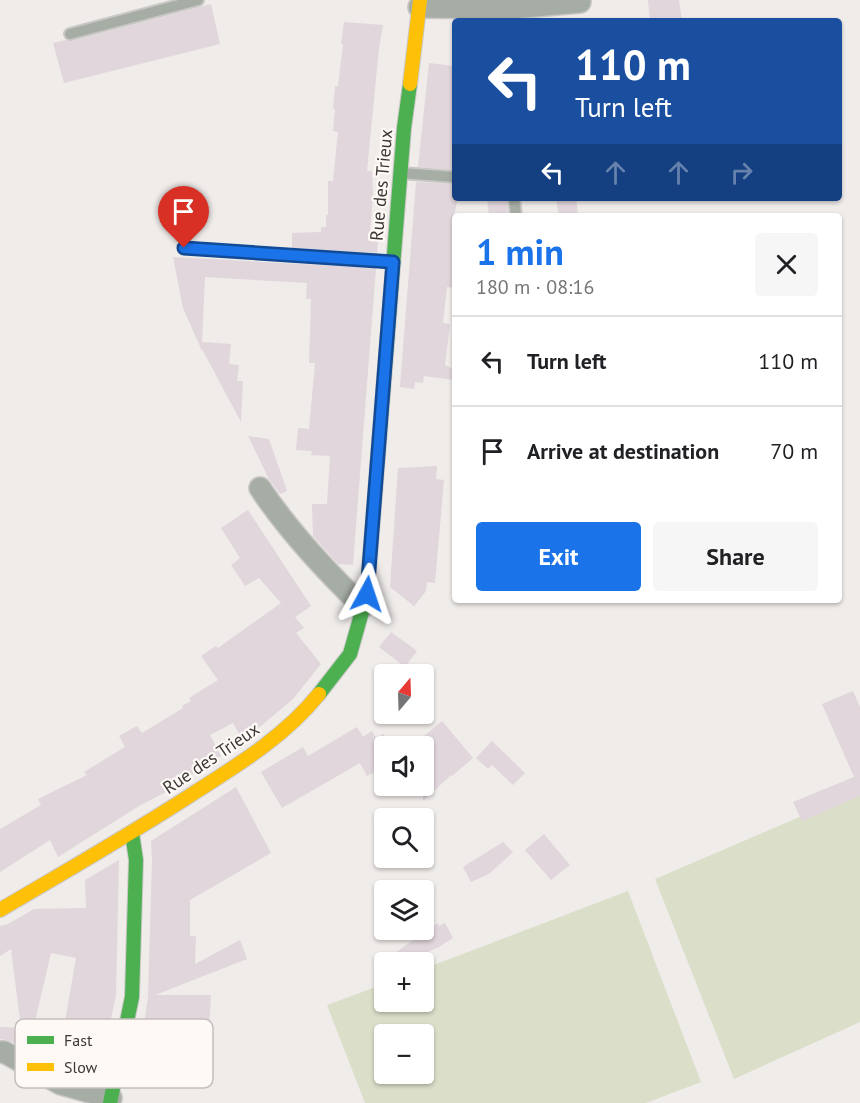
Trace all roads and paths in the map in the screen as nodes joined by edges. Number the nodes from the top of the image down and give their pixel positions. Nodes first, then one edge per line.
1 (198, 0) edge
2 (580, 2) dead end
3 (419, 4) edge
4 (70, 34) dead end
5 (400, 172) junction
6 (452, 177) edge
7 (184, 248) dead end
8 (393, 262) junction
9 (260, 488) dead end
10 (363, 607) junction
11 (132, 833) junction
12 (0, 910) edge
13 (128, 1019) edge
14 (0, 1052) edge
15 (15, 1058) edge
16 (74, 1088) edge
17 (111, 1100) edge

1 - 4 lane
2 - 3 street
3 - 5 street, Rue des Trieux
5 - 6 lane
5 - 8 street, Rue des Trieux
7 - 8 lane
8 - 10 street, Rue des Trieux
9 - 10 street
10 - 11 street, Rue des Trieux
11 - 12 street, Rue des Trieux
11 - 13 street
14 - 15 street
16 - 17 street

